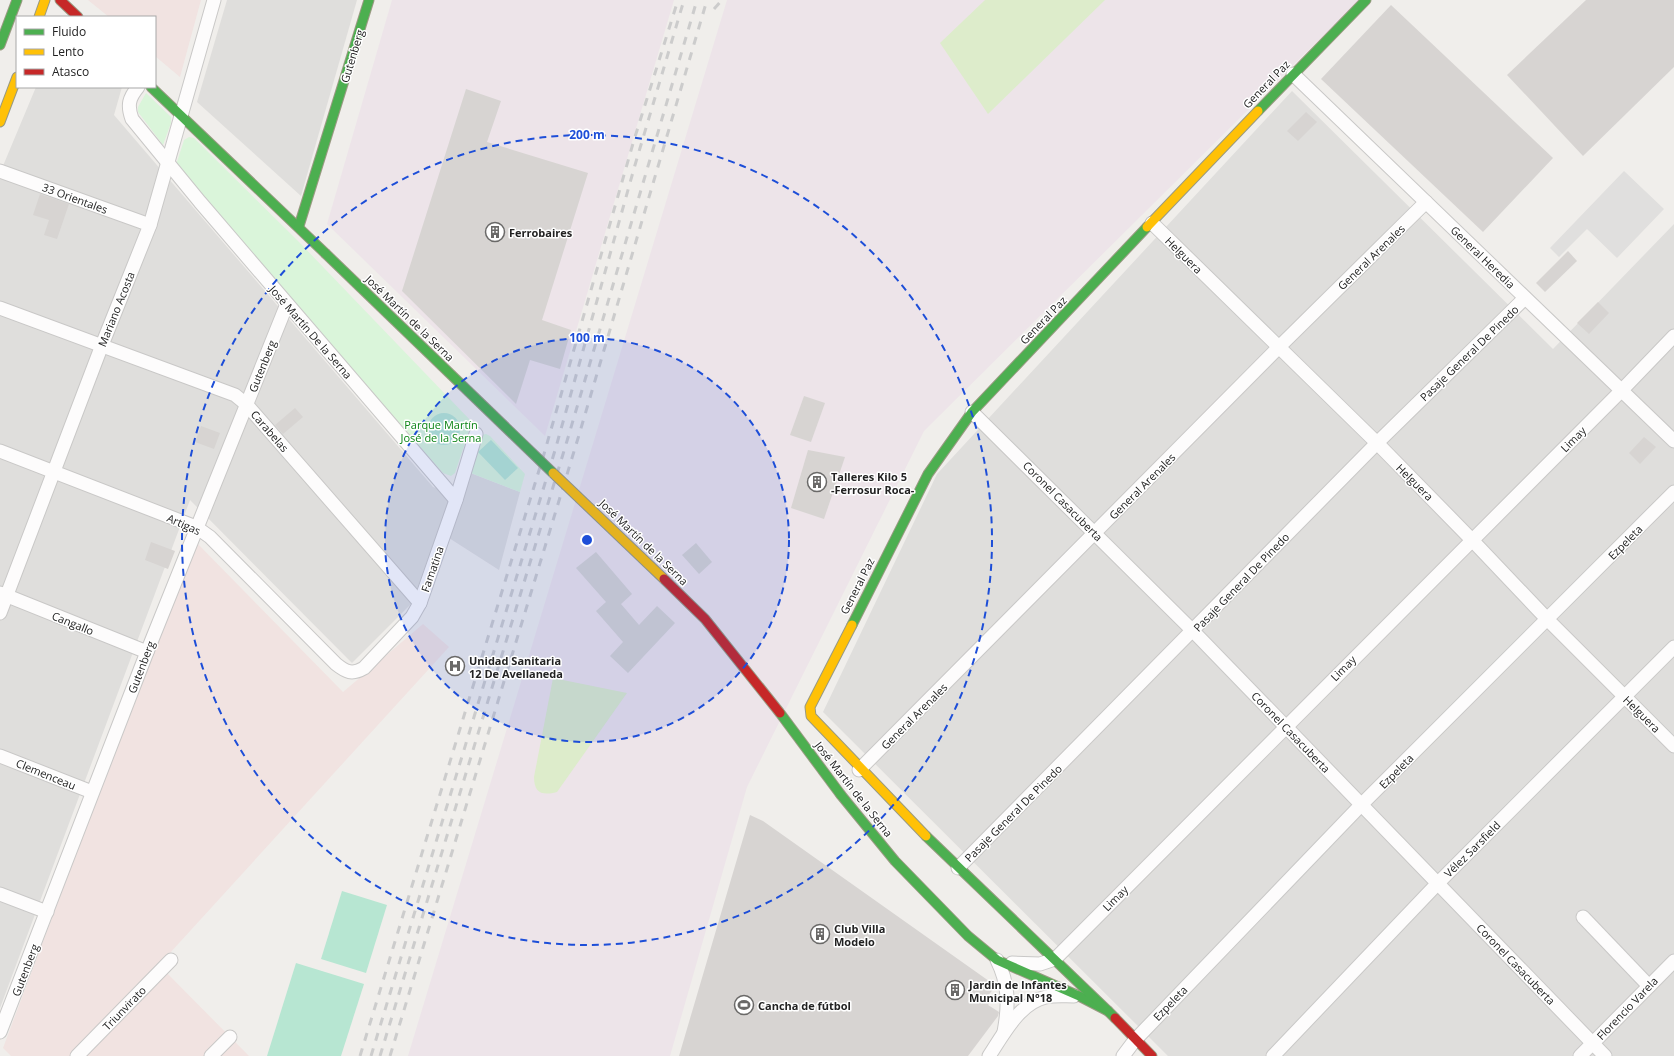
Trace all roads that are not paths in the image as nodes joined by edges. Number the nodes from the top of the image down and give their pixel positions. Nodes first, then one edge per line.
1 (17, 0) edge
2 (45, 0) edge
3 (60, 0) edge
4 (214, 0) edge
5 (369, 0) edge
6 (1366, 0) edge
7 (39, 16) edge
8 (77, 16) edge
9 (0, 45) edge
10 (1292, 74) junction
11 (16, 80) edge
12 (137, 88) edge
13 (152, 88) edge
14 (181, 114) junction
15 (0, 122) edge
16 (167, 163) junction
17 (0, 171) edge
18 (1426, 202) junction
19 (1152, 223) junction
20 (150, 225) junction
21 (299, 226) junction
22 (1525, 298) junction
23 (287, 304) junction
24 (0, 308) edge
25 (1674, 336) edge
26 (102, 345) junction
27 (1278, 348) junction
28 (1621, 391) junction
29 (246, 404) junction
30 (972, 412) junction
31 (476, 434) dead end
32 (1674, 441) edge
33 (1377, 443) junction
34 (0, 451) edge
35 (54, 471) junction
36 (1674, 492) edge
37 (456, 500) junction
38 (196, 527) junction
39 (1096, 534) junction
40 (1472, 540) junction
41 (3, 595) edge
42 (420, 603) junction
43 (0, 613) edge
44 (1548, 620) junction
45 (1193, 631) junction
46 (1674, 647) edge
47 (147, 652) junction
48 (346, 672) joint
49 (1625, 696) junction
50 (810, 707) joint
51 (1286, 726) junction
52 (1674, 746) edge
53 (0, 756) edge
54 (859, 770) junction
55 (92, 792) junction
56 (1361, 805) junction
57 (958, 868) junction
58 (1438, 883) junction
59 (0, 894) edge
60 (47, 912) junction
61 (1583, 917) dead end
62 (1054, 959) junction
63 (171, 960) dead end
64 (997, 960) junction
65 (1674, 961) edge
66 (1649, 986) junction
67 (1079, 996) junction
68 (1108, 1011) junction
69 (0, 1032) edge
70 (230, 1036) dead end
71 (1003, 1036) junction
72 (1135, 1040) junction
73 (1593, 1044) junction
74 (77, 1056) edge
75 (211, 1056) edge
76 (989, 1056) edge
77 (1123, 1056) edge
78 (1152, 1056) edge
79 (1273, 1056) edge
80 (1580, 1056) edge
81 (1605, 1056) edge

1 - 9 street
2 - 7 street
3 - 8 street
4 - 14 street, Mariano Acosta
5 - 21 street, Gutenberg
6 - 10 street, General Paz
10 - 18 street, General Heredia
10 - 19 street, General Paz
11 - 15 street
12 - 16 street, José Martín De la Serna
13 - 14 street, José Martín de la Serna
14 - 16 street, Mariano Acosta
14 - 21 street, José Martín de la Serna
16 - 20 street, Mariano Acosta
16 - 23 street, José Martín De la Serna
17 - 20 street, 33 Orientales
18 - 22 street, General Heredia
18 - 27 street, General Arenales
19 - 27 street, Helguera
19 - 30 street, General Paz
20 - 26 street, Mariano Acosta
21 - 64 street, José Martín de la Serna, bridge
22 - 28 street, General Heredia
22 - 33 street, Pasaje General De Pinedo
23 - 29 street, Gutenberg
23 - 37 street, José Martín De la Serna
24 - 26 street, Carabelas
25 - 28 street, Limay
26 - 29 street, Carabelas
26 - 35 street, Mariano Acosta
27 - 33 street, Helguera
27 - 39 street, General Arenales
28 - 32 street, General Heredia
28 - 40 street, Limay
29 - 38 street, Gutenberg
29 - 42 street, Carabelas
30 - 39 street, Coronel Casacuberta
30 - 50 street, General Paz
31 - 37 street, Famatina
33 - 40 street, Helguera
33 - 45 street, Pasaje General De Pinedo
34 - 35 street, Artigas
35 - 38 street, Artigas
35 - 41 street, Mariano Acosta
36 - 44 street, Ezpeleta
37 - 42 street, Famatina
38 - 47 street, Gutenberg
38 - 48 street, Artigas
39 - 45 street, Coronel Casacuberta
39 - 54 street, General Arenales
40 - 44 street, Helguera
40 - 51 street, Limay
41 - 43 street, Mariano Acosta
41 - 47 street, Cangallo
42 - 48 street, Famatina
44 - 49 street, Helguera
44 - 56 street, Ezpeleta
45 - 51 street, Coronel Casacuberta
45 - 57 street, Pasaje General De Pinedo
46 - 49 street, Vélez Sarsfield
47 - 55 street, Gutenberg
49 - 52 street, Helguera
49 - 58 street, Vélez Sarsfield
50 - 54 street, José Martín de la Serna
51 - 56 street, Coronel Casacuberta
51 - 62 street, Limay
53 - 55 street, Clemenceau
54 - 57 street, José Martín de la Serna
55 - 60 street, Gutenberg
56 - 58 street, Coronel Casacuberta
56 - 72 street, Ezpeleta
57 - 62 street, José Martín de la Serna
58 - 73 street, Coronel Casacuberta
58 - 79 street, Vélez Sarsfield
59 - 60 street
60 - 69 street, Gutenberg
61 - 66 street
62 - 64 street
62 - 68 street, José Martín de la Serna
63 - 74 street, Triunvirato
64 - 67 street, José Martín de la Serna
64 - 71 street
65 - 66 street, Florencio Varela
66 - 73 street, Florencio Varela
67 - 68 street, José Martín de la Serna
67 - 71 street
68 - 72 street, José Martín de la Serna
70 - 75 street
71 - 76 street
72 - 77 street, Ezpeleta
72 - 78 street, José Martín de la Serna
73 - 80 street, Florencio Varela
73 - 81 street, Coronel Casacuberta

